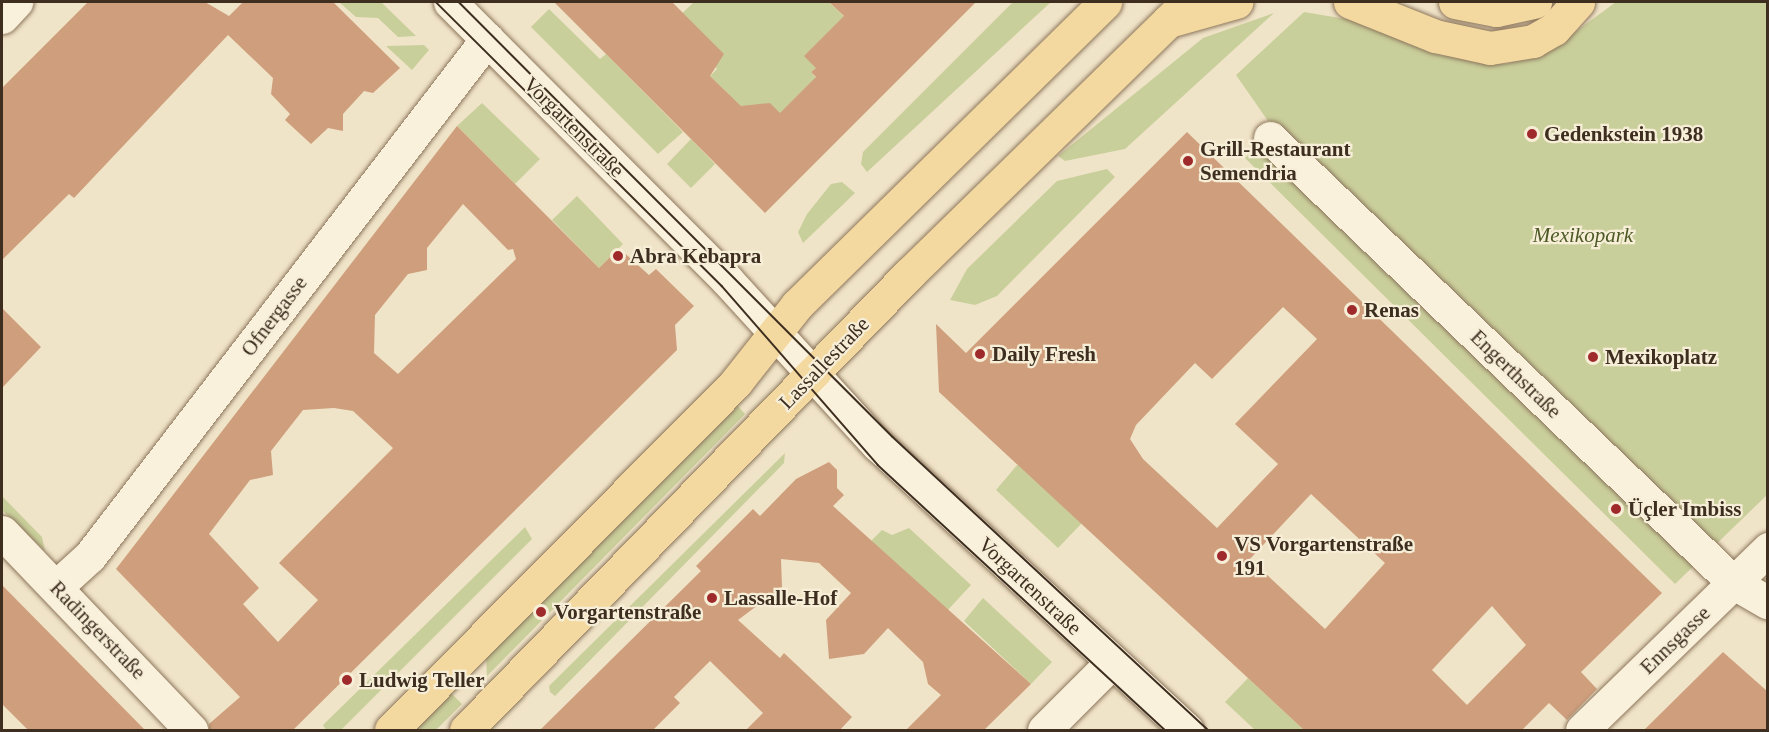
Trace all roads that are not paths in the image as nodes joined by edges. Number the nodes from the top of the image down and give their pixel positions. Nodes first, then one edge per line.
1 (16, 2) edge
2 (450, 2) edge
3 (1105, 2) edge
4 (1236, 2) edge
5 (1350, 2) edge
6 (1455, 2) edge
7 (1535, 2) edge
8 (1578, 2) edge
9 (1178, 11) edge
10 (2, 17) edge
11 (487, 39) junction
12 (1270, 138) dead end
13 (775, 331) junction
14 (815, 374) junction
15 (2, 532) edge
16 (1767, 549) edge
17 (1734, 583) junction
18 (56, 587) junction
19 (1767, 603) edge
20 (1112, 663) junction
21 (191, 730) edge
22 (391, 730) edge
23 (466, 730) edge
24 (1044, 730) edge
25 (1187, 730) edge
26 (1582, 730) edge

1 - 10 street
2 - 11 street, Vorgartenstraße
3 - 13 main road
4 - 9 main road
5 - 8 main road
6 - 7 main road
9 - 14 main road, Lassallestraße
11 - 13 street, Vorgartenstraße
11 - 18 street, Ofnergasse
12 - 17 street, Engerthstraße
13 - 14 street, Vorgartenstraße
13 - 22 main road
14 - 20 street, Vorgartenstraße
14 - 23 main road, Lassallestraße
15 - 18 street, Radingerstraße
16 - 17 street, Ennsgasse
17 - 19 street, Engerthstraße
17 - 26 street, Ennsgasse
18 - 21 street, Radingerstraße
20 - 24 street
20 - 25 street, Vorgartenstraße

